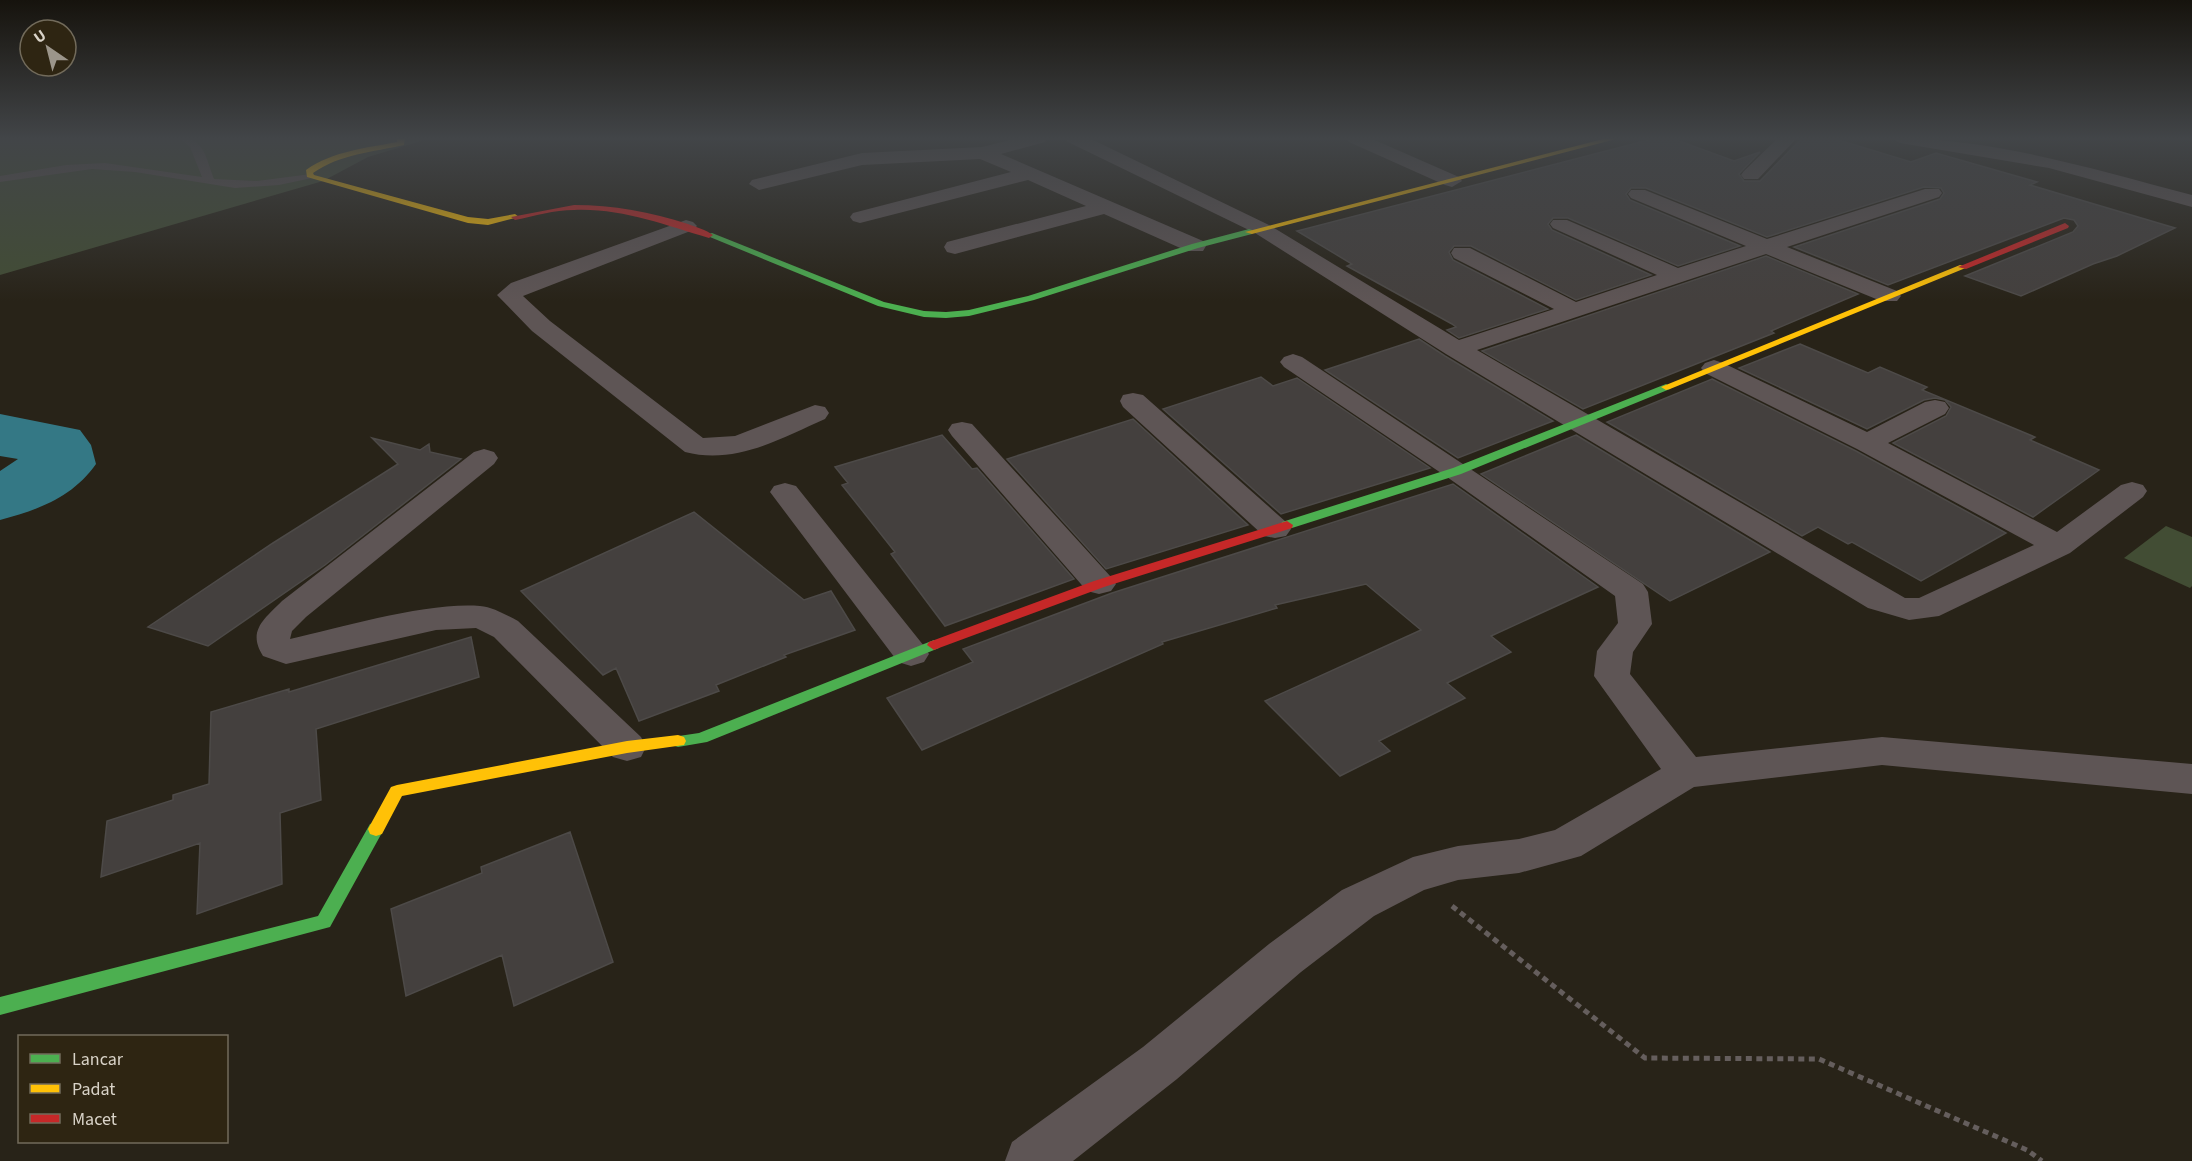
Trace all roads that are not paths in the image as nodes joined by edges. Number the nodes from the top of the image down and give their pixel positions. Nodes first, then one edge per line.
1 (366, 192) edge
2 (956, 192) edge
3 (1072, 192) edge
4 (1187, 192) edge
5 (1407, 192) edge
6 (2160, 192) edge
7 (1932, 193) dead end
8 (1638, 194) dead end
9 (2192, 201) edge
10 (1105, 207) junction
11 (860, 217) dead end
12 (1560, 224) dead end
13 (686, 226) junction
14 (2065, 226) dead end
15 (1262, 228) junction
16 (1765, 244) junction
17 (1195, 246) junction
18 (955, 248) dead end
19 (1462, 253) dead end
20 (1675, 275) junction
21 (1889, 296) junction
22 (1576, 311) junction
23 (1455, 349) junction
24 (1293, 362) dead end
25 (1714, 368) junction
26 (1133, 401) dead end
27 (1935, 408) dead end
28 (815, 413) dead end
29 (1581, 422) junction
30 (962, 430) dead end
31 (1867, 443) junction
32 (484, 458) dead end
33 (1457, 471) junction
34 (2133, 490) dead end
35 (785, 492) dead end
36 (1275, 529) junction
37 (2059, 546) junction
38 (1099, 584) junction
39 (911, 654) junction
40 (627, 747) junction
41 (1686, 773) junction
42 (2192, 779) edge
43 (0, 1006) edge
44 (1031, 1161) edge

1 - 13 street
2 - 11 street
3 - 10 street
4 - 15 street
5 - 15 street
6 - 9 street
7 - 16 street
8 - 16 street
10 - 17 street
10 - 18 street
12 - 20 street
13 - 17 street
13 - 28 street
14 - 21 street
15 - 17 street
15 - 23 street
16 - 20 street
16 - 21 street
19 - 22 street
20 - 22 street
21 - 25 street
22 - 23 street
23 - 29 street
24 - 33 street
25 - 29 street
25 - 31 street
26 - 36 street
27 - 31 street
29 - 33 street
29 - 37 street
30 - 38 street
31 - 37 street
32 - 40 street
33 - 36 street
33 - 41 street
34 - 37 street
35 - 39 street
36 - 38 street
38 - 39 street
39 - 40 street
40 - 43 street
41 - 42 street
41 - 44 street

